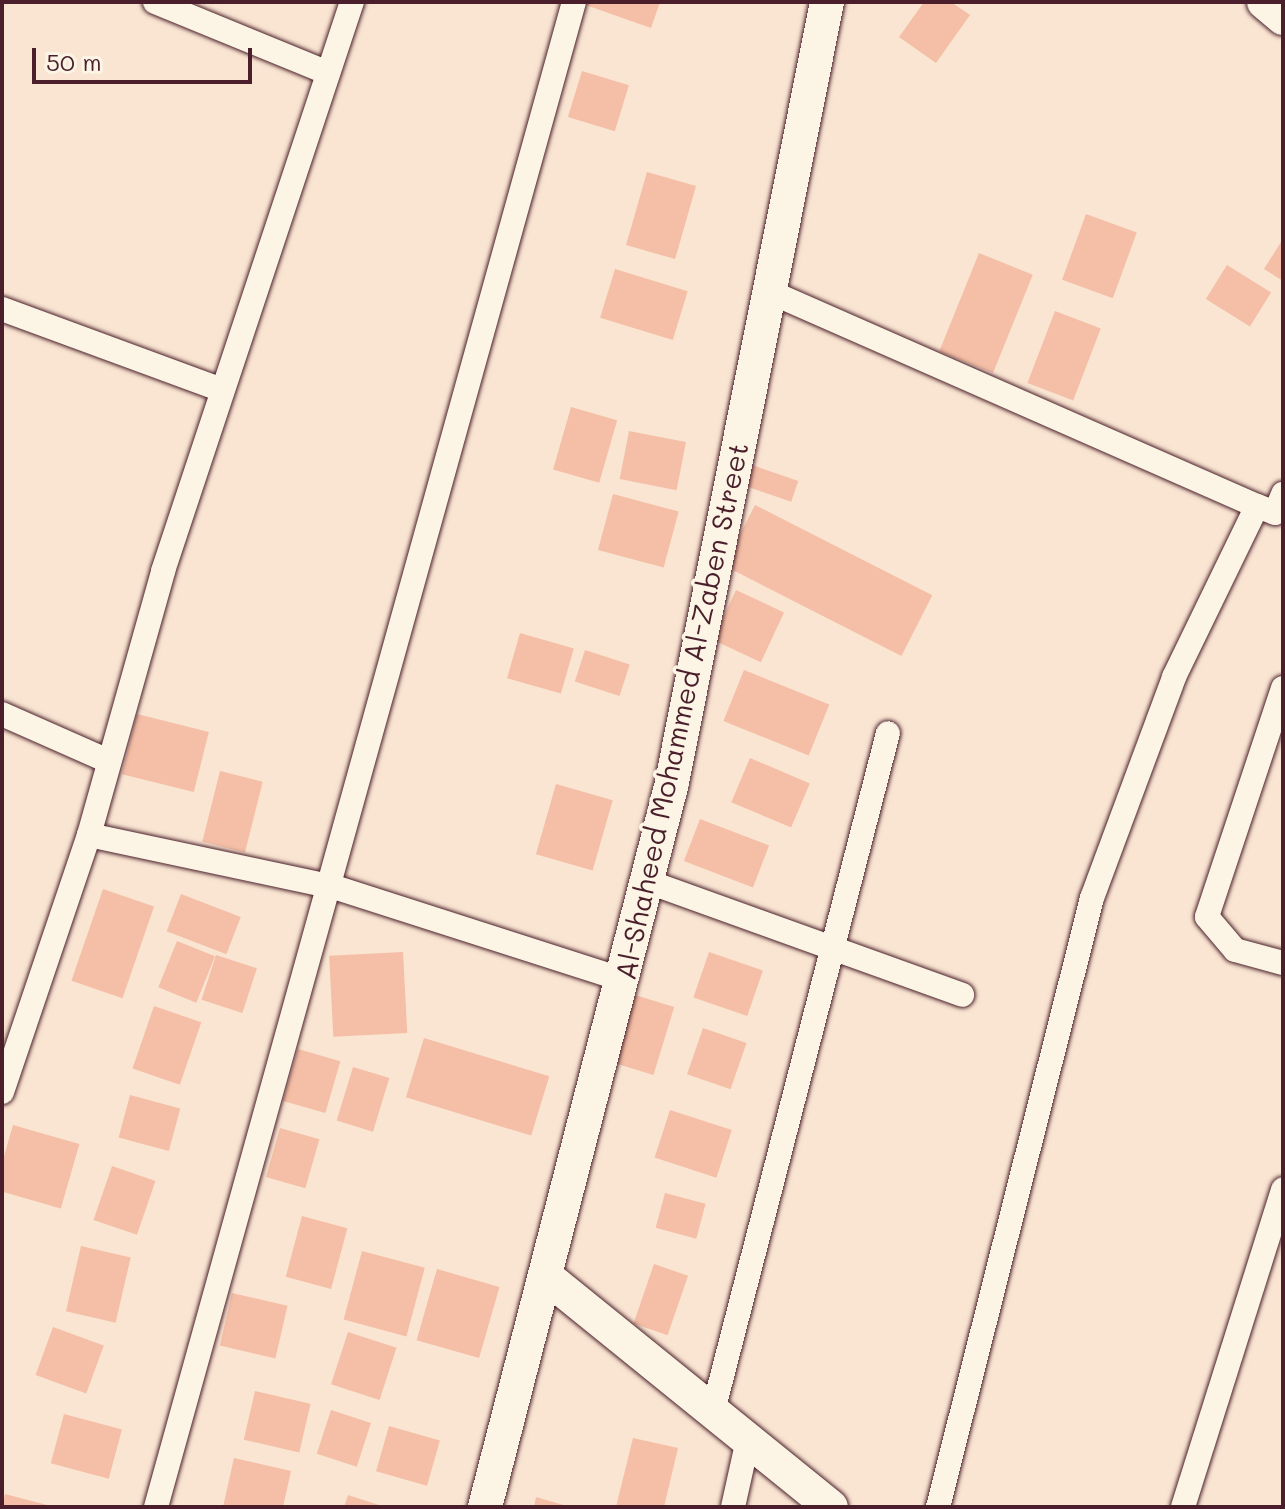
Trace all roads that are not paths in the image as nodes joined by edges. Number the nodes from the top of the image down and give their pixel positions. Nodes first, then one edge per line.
1 (155, 2) edge
2 (352, 2) edge
3 (574, 2) edge
4 (827, 2) edge
5 (1264, 2) edge
6 (1283, 18) edge
7 (328, 73) junction
8 (768, 291) junction
9 (2, 309) edge
10 (222, 390) junction
11 (1274, 507) edge
12 (1283, 688) edge
13 (2, 714) edge
14 (888, 733) dead end
15 (106, 760) junction
16 (89, 835) junction
17 (646, 881) junction
18 (334, 887) junction
19 (827, 949) junction
20 (1283, 963) edge
21 (623, 980) junction
22 (962, 995) dead end
23 (2, 1092) edge
24 (1283, 1189) edge
25 (548, 1278) junction
26 (712, 1415) junction
27 (747, 1444) junction
28 (156, 1507) edge
29 (485, 1507) edge
30 (733, 1507) edge
31 (831, 1507) edge
32 (938, 1507) edge
33 (1183, 1507) edge

1 - 7 street
2 - 7 street
3 - 18 street
4 - 8 street, Al-Shaheed Mohammed Al-Zaben Street
5 - 6 street
7 - 10 street
8 - 11 street
8 - 17 street, Al-Shaheed Mohammed Al-Zaben Street
9 - 10 street
10 - 15 street
11 - 32 street
12 - 20 street
13 - 15 street
14 - 19 street
15 - 16 street
16 - 18 street
16 - 23 street
17 - 19 street
17 - 21 street, Al-Shaheed Mohammed Al-Zaben Street
18 - 21 street
18 - 28 street
19 - 22 street
19 - 26 street
21 - 25 street, Al-Shaheed Mohammed Al-Zaben Street
24 - 33 street
25 - 26 street
25 - 29 street, Al-Shaheed Mohammed Al-Zaben Street
26 - 27 street
27 - 30 street
27 - 31 street

